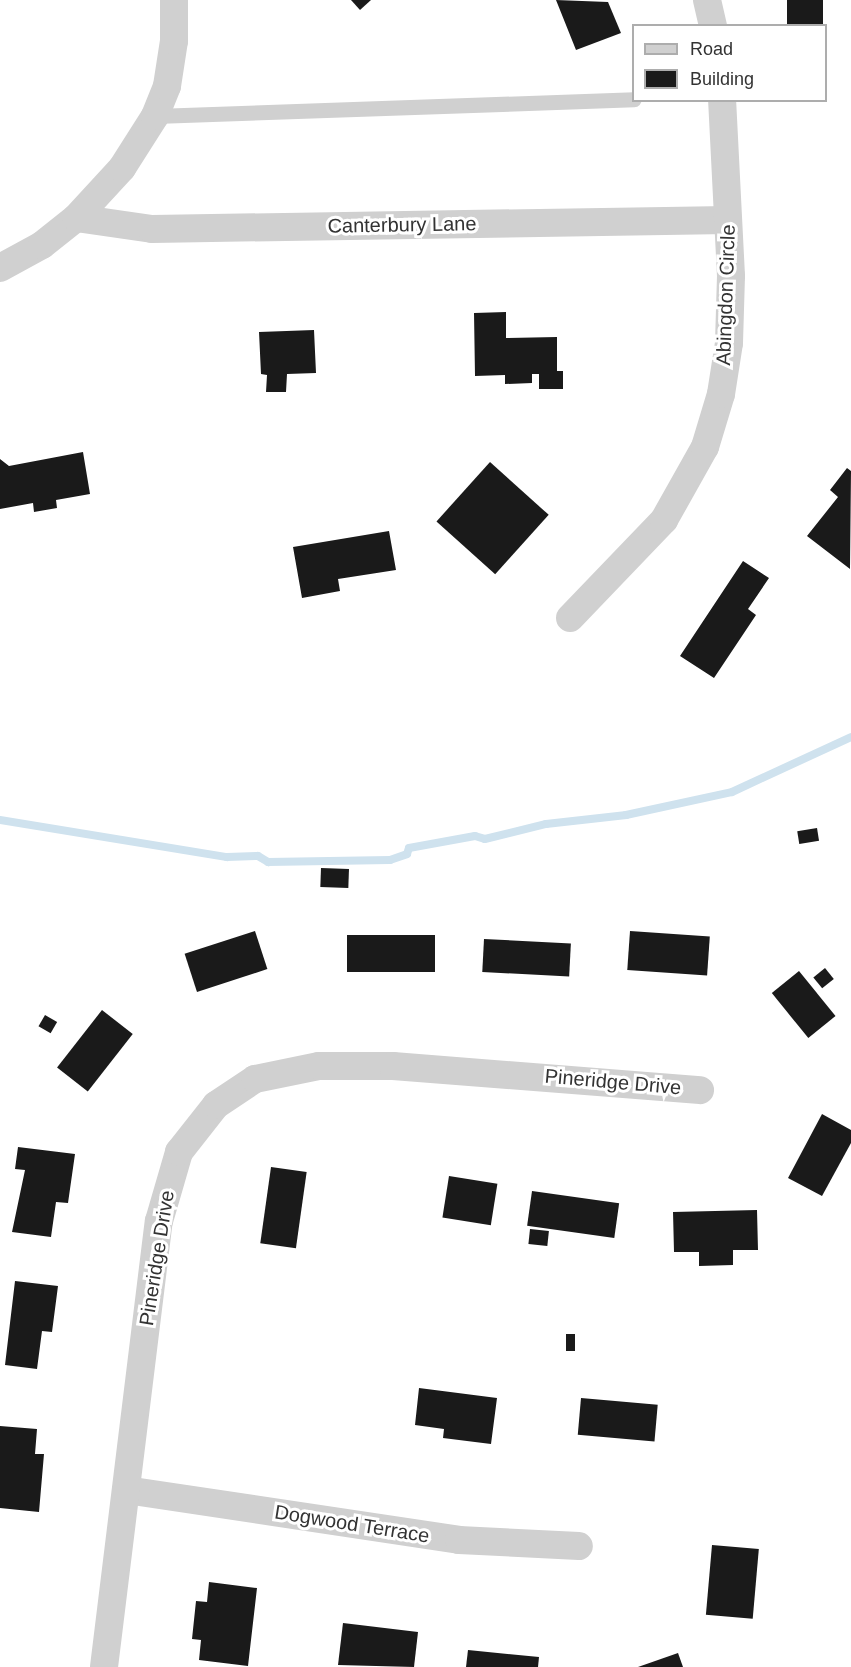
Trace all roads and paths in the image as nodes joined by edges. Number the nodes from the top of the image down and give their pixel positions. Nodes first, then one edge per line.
1 (174, 0) edge
2 (707, 0) edge
3 (713, 24) edge
4 (632, 99) edge
5 (722, 102) edge
6 (155, 116) junction
7 (76, 218) junction
8 (728, 220) junction
9 (0, 268) edge
10 (570, 618) dead end
11 (700, 1090) dead end
12 (126, 1490) junction
13 (579, 1546) dead end
14 (104, 1667) edge

1 - 6 street
2 - 3 street
4 - 6 lane
5 - 8 street, Abingdon Circle
6 - 7 street
7 - 8 street, Canterbury Lane
7 - 9 street
8 - 10 street, Abingdon Circle
11 - 12 street, Pineridge Drive
12 - 13 street, Dogwood Terrace
12 - 14 street, Pineridge Drive

